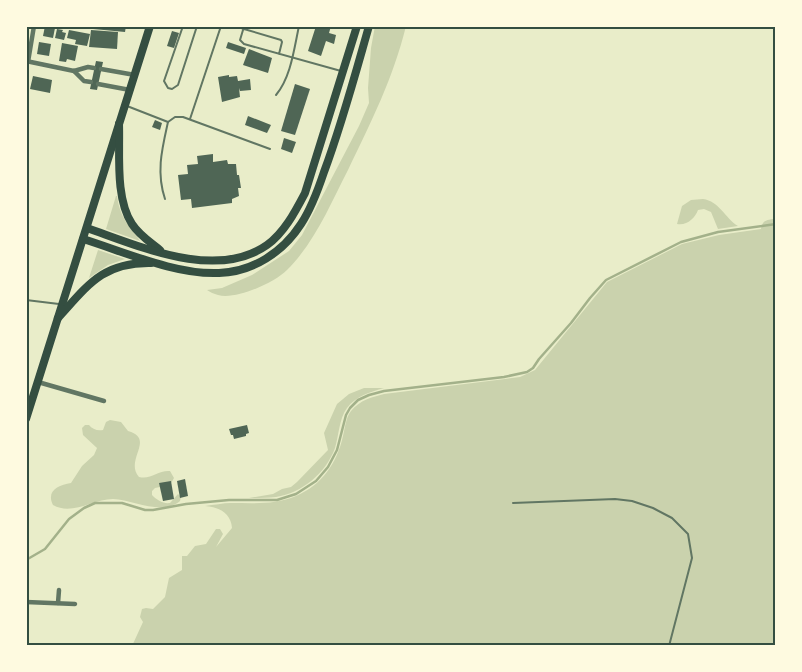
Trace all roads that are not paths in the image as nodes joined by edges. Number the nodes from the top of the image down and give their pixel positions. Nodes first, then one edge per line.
1 (34, 26) edge
2 (150, 26) edge
3 (183, 26) edge
4 (197, 26) edge
5 (221, 26) edge
6 (236, 26) edge
7 (300, 26) edge
8 (357, 26) edge
9 (369, 26) edge
10 (244, 29) junction
11 (279, 54) junction
12 (292, 58) junction
13 (27, 62) edge
14 (94, 68) dead end
15 (101, 69) dead end
16 (74, 71) junction
17 (343, 71) junction
18 (135, 75) junction
19 (91, 82) dead end
20 (98, 84) dead end
21 (130, 90) junction
22 (276, 95) dead end
23 (125, 105) junction
24 (190, 119) junction
25 (168, 122) junction
26 (119, 124) junction
27 (270, 149) dead end
28 (165, 199) dead end
29 (86, 228) junction
30 (83, 239) junction
31 (164, 253) junction
32 (160, 264) junction
33 (26, 300) edge
34 (62, 305) junction
35 (58, 318) junction
36 (38, 382) junction
37 (104, 401) dead end
38 (26, 419) edge
39 (513, 503) dead end
40 (59, 590) dead end
41 (26, 602) edge
42 (58, 603) junction
43 (75, 604) dead end
44 (668, 646) edge

1 - 13 street
2 - 18 highway
3 - 4 lane
5 - 24 lane
6 - 10 lane
7 - 12 lane
8 - 17 highway
9 - 32 highway
10 - 11 lane
10 - 11 lane
11 - 12 lane
12 - 17 lane
12 - 22 lane
13 - 16 street
14 - 16 street
15 - 18 street
16 - 19 street
17 - 31 highway
18 - 21 highway
20 - 21 street
21 - 23 highway
23 - 25 lane
23 - 26 highway
24 - 25 lane
24 - 27 lane
25 - 28 lane
26 - 29 highway
26 - 31 highway
29 - 30 highway
29 - 31 highway
30 - 32 highway
30 - 34 highway
32 - 35 highway
33 - 34 lane
34 - 35 highway
35 - 36 highway
36 - 37 street
36 - 38 highway
39 - 44 lane
40 - 42 street
41 - 42 street
42 - 43 street

